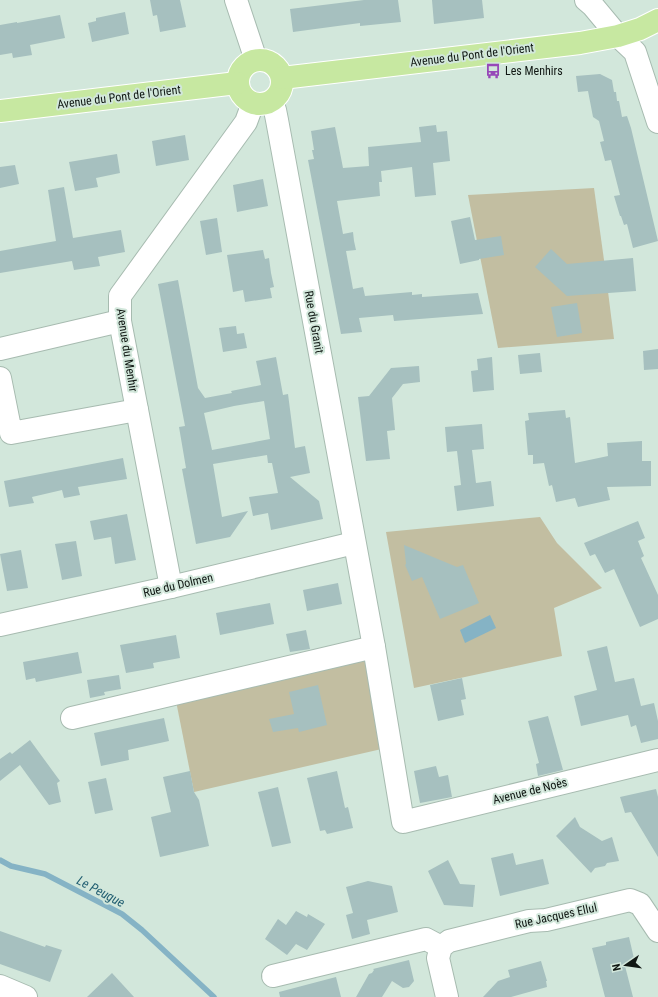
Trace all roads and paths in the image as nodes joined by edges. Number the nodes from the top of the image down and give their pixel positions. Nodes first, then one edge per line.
1 (236, 0) edge
2 (586, 0) edge
3 (658, 20) edge
4 (618, 36) junction
5 (256, 60) junction
6 (282, 78) junction
7 (237, 83) junction
8 (262, 102) junction
9 (0, 111) edge
10 (658, 122) edge
11 (120, 321) junction
12 (0, 349) edge
13 (0, 378) edge
14 (137, 410) junction
15 (354, 543) junction
16 (171, 587) junction
17 (0, 625) edge
18 (374, 647) junction
19 (72, 718) dead end
20 (658, 760) edge
21 (403, 822) joint
22 (658, 931) edge
23 (441, 947) junction
24 (273, 976) dead end
25 (0, 986) edge
26 (26, 997) edge
27 (447, 997) edge

1 - 5 street
2 - 4 street
3 - 4 main road, Avenue du Pont de l'Orient
4 - 6 main road, Avenue du Pont de l'Orient
4 - 10 street
5 - 6 main road
5 - 7 main road
6 - 8 main road
7 - 8 main road
7 - 9 main road, Avenue du Pont de l'Orient
8 - 11 street, Avenue du Menhir
8 - 15 street, Rue du Granit
11 - 12 street
11 - 14 street, Avenue du Menhir
13 - 14 street
14 - 16 street, Avenue du Menhir
15 - 16 street, Rue du Dolmen
15 - 18 street, Rue du Granit
16 - 17 street, Rue du Dolmen
18 - 19 street
18 - 21 street, Rue du Granit
20 - 21 street, Avenue de Noès
22 - 23 street, Rue Jacques Ellul
23 - 24 street
23 - 27 street
25 - 26 street

